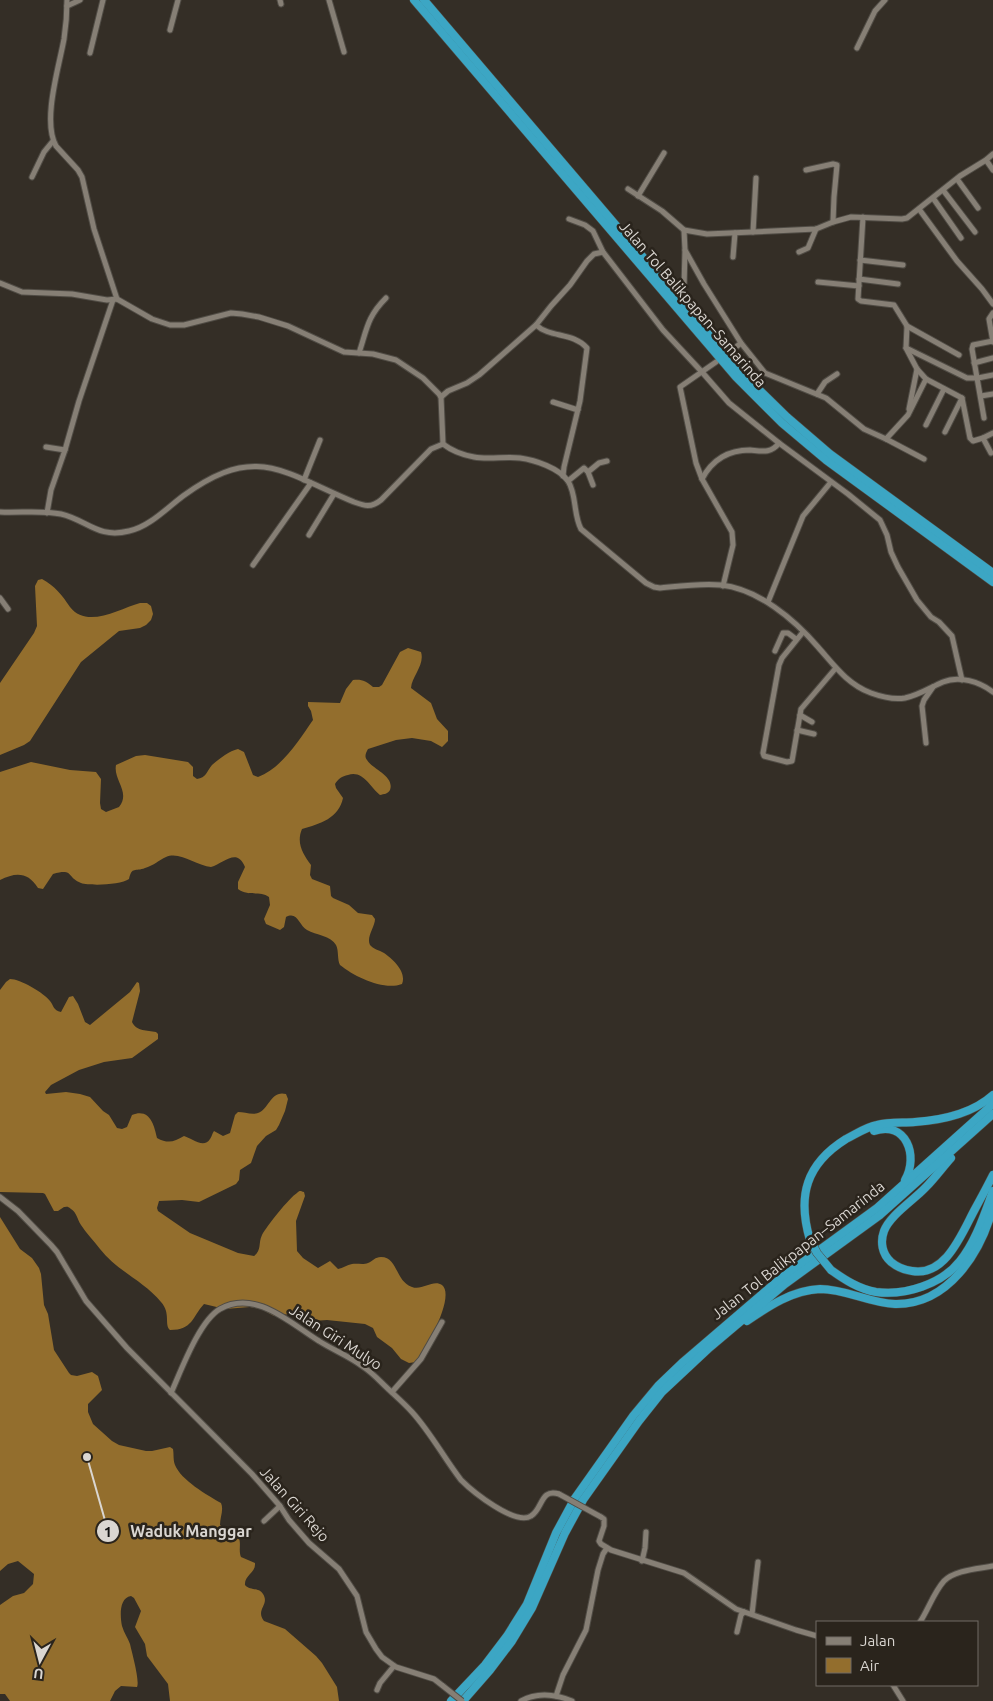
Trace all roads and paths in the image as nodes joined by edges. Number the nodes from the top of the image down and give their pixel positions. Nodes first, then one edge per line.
1 (67, 0) edge
2 (80, 0) edge
3 (103, 0) edge
4 (178, 0) edge
5 (329, 0) edge
6 (414, 0) edge
7 (424, 0) edge
8 (885, 0) edge
9 (67, 6) junction
10 (170, 30) dead end
11 (857, 48) dead end
12 (344, 52) dead end
13 (90, 53) dead end
14 (53, 141) junction
15 (664, 154) dead end
16 (993, 154) edge
17 (986, 160) junction
18 (806, 170) dead end
19 (993, 170) edge
20 (32, 177) dead end
21 (756, 178) dead end
22 (957, 179) junction
23 (628, 189) dead end
24 (943, 190) junction
25 (638, 196) junction
26 (933, 198) junction
27 (978, 208) dead end
28 (919, 209) junction
29 (863, 217) junction
30 (569, 219) dead end
31 (833, 222) junction
32 (816, 229) junction
33 (684, 230) junction
34 (753, 232) junction
35 (975, 232) dead end
36 (735, 233) junction
37 (961, 238) dead end
38 (685, 250) junction
39 (603, 252) junction
40 (799, 252) dead end
41 (733, 257) dead end
42 (860, 260) junction
43 (903, 265) dead end
44 (859, 279) junction
45 (818, 282) dead end
46 (0, 283) edge
47 (898, 284) dead end
48 (859, 286) junction
49 (684, 288) dead end
50 (386, 298) dead end
51 (115, 300) junction
52 (993, 304) edge
53 (993, 313) edge
54 (536, 325) junction
55 (907, 326) junction
56 (741, 342) junction
57 (993, 342) edge
58 (906, 348) junction
59 (730, 351) dead end
60 (360, 353) junction
61 (959, 355) dead end
62 (993, 358) edge
63 (716, 362) dead end
64 (974, 363) junction
65 (917, 369) junction
66 (702, 372) junction
67 (837, 374) dead end
68 (993, 375) edge
69 (978, 378) junction
70 (926, 379) junction
71 (944, 389) junction
72 (817, 394) junction
73 (993, 394) edge
74 (981, 396) junction
75 (441, 397) junction
76 (962, 398) junction
77 (553, 402) dead end
78 (578, 410) junction
79 (908, 415) junction
80 (984, 418) dead end
81 (926, 425) dead end
82 (945, 432) dead end
83 (993, 433) edge
84 (983, 438) junction
85 (886, 439) junction
86 (320, 440) dead end
87 (779, 443) junction
88 (442, 444) junction
89 (46, 447) dead end
90 (66, 450) junction
91 (992, 454) edge
92 (924, 459) dead end
93 (607, 461) dead end
94 (588, 472) junction
95 (563, 476) junction
96 (702, 479) junction
97 (304, 480) junction
98 (568, 481) junction
99 (831, 482) junction
100 (311, 483) junction
101 (594, 485) dead end
102 (334, 494) junction
103 (0, 512) edge
104 (47, 513) junction
105 (309, 535) dead end
106 (253, 565) dead end
107 (993, 573) edge
108 (993, 582) edge
109 (723, 586) junction
110 (0, 598) edge
111 (768, 602) junction
112 (8, 609) dead end
113 (803, 632) junction
114 (796, 639) junction
115 (775, 651) dead end
116 (835, 668) junction
117 (962, 680) junction
118 (934, 687) junction
119 (993, 692) edge
120 (800, 714) junction
121 (812, 722) dead end
122 (797, 730) junction
123 (814, 734) dead end
124 (926, 743) dead end
125 (993, 1095) edge
126 (993, 1104) edge
127 (993, 1114) edge
128 (970, 1135) junction
129 (993, 1175) edge
130 (993, 1181) edge
131 (901, 1186) junction
132 (993, 1191) edge
133 (0, 1197) edge
134 (993, 1207) edge
135 (813, 1240) junction
136 (833, 1269) junction
137 (442, 1322) dead end
138 (708, 1349) junction
139 (392, 1392) junction
140 (170, 1393) junction
141 (280, 1506) junction
142 (264, 1521) dead end
143 (646, 1532) dead end
144 (607, 1548) junction
145 (642, 1561) junction
146 (758, 1562) dead end
147 (993, 1566) edge
148 (744, 1612) junction
149 (752, 1614) junction
150 (921, 1621) edge
151 (737, 1632) dead end
152 (816, 1636) edge
153 (394, 1666) junction
154 (894, 1686) edge
155 (377, 1690) dead end
156 (556, 1696) junction
157 (451, 1701) edge
158 (462, 1701) edge
159 (520, 1701) edge
160 (572, 1701) edge
161 (903, 1701) edge

1 - 9 street
2 - 9 street
3 - 13 street
4 - 10 street
5 - 12 street
6 - 108 highway, Jalan Tol Balikpapan–Samarinda
7 - 107 highway, Jalan Tol Balikpapan–Samarinda
8 - 11 street
9 - 14 street
14 - 20 street
14 - 51 street
15 - 25 street
16 - 17 street
17 - 19 street
17 - 22 street
18 - 31 street
21 - 34 street
22 - 24 street
22 - 27 street
23 - 25 street
24 - 26 street
24 - 35 street
25 - 33 street
26 - 28 street
26 - 37 street
28 - 29 street
28 - 52 street
29 - 31 street
29 - 42 street
30 - 39 street
31 - 32 street
32 - 34 street
32 - 40 street
33 - 36 street
33 - 38 street
34 - 36 street
36 - 41 street
38 - 49 street
38 - 56 street
39 - 54 street
39 - 66 street
42 - 43 street
42 - 44 street
44 - 47 street
44 - 48 street
45 - 48 street
46 - 51 street
48 - 55 street
50 - 60 street
51 - 60 street
51 - 90 street
53 - 57 street
54 - 75 street
54 - 78 street
55 - 58 street
55 - 61 street
56 - 59 street
56 - 72 street
57 - 64 street
58 - 65 street
58 - 69 street
60 - 75 street
62 - 64 street
63 - 66 street
64 - 69 street
65 - 70 street
65 - 79 street
66 - 87 street
66 - 96 street
67 - 72 street
68 - 69 street
69 - 74 street
70 - 71 street
70 - 79 street
71 - 76 street
71 - 81 street
72 - 85 street
73 - 74 street
74 - 80 street
75 - 88 street
76 - 82 street
76 - 84 street
77 - 78 street
78 - 95 street
79 - 85 street
83 - 84 street
84 - 91 street
85 - 92 street
86 - 97 street
87 - 96 street
87 - 99 street
88 - 95 street
88 - 102 street
89 - 90 street
90 - 104 street
93 - 94 street
94 - 98 street
94 - 101 street
95 - 98 street
96 - 109 street
97 - 100 street
97 - 104 street
98 - 109 street
99 - 111 street
99 - 117 street
100 - 102 street
100 - 106 street
102 - 105 street
103 - 104 street
109 - 111 street
110 - 112 street
111 - 113 street
113 - 114 street
113 - 116 street
114 - 115 street
114 - 122 street
116 - 118 street
116 - 120 street
117 - 118 street
117 - 119 street
118 - 124 street
120 - 121 street
120 - 122 street
122 - 123 street
125 - 135 highway
126 - 131 highway, Jalan Tol Balikpapan–Samarinda
127 - 128 highway, Jalan Tol Balikpapan–Samarinda
128 - 129 highway
128 - 138 highway, Jalan Tol Balikpapan–Samarinda
130 - 136 highway
131 - 135 highway
131 - 157 highway, Jalan Tol Balikpapan–Samarinda
132 - 136 highway
133 - 140 street, Jalan Giri Rejo
134 - 138 highway
135 - 136 highway
137 - 139 street
138 - 158 highway, Jalan Tol Balikpapan–Samarinda
139 - 140 street, Jalan Giri Mulyo
139 - 144 street, Jalan Giri Mulyo, bridge
140 - 141 street, Jalan Giri Rejo
141 - 142 street
141 - 153 street, Jalan Giri Rejo
143 - 145 street
144 - 145 street
144 - 156 street
145 - 148 street
146 - 149 street
147 - 150 street
148 - 149 street
148 - 151 street
149 - 152 street
153 - 155 street
153 - 158 street, Jalan Giri Rejo, bridge
154 - 161 street
156 - 159 street
156 - 160 street

